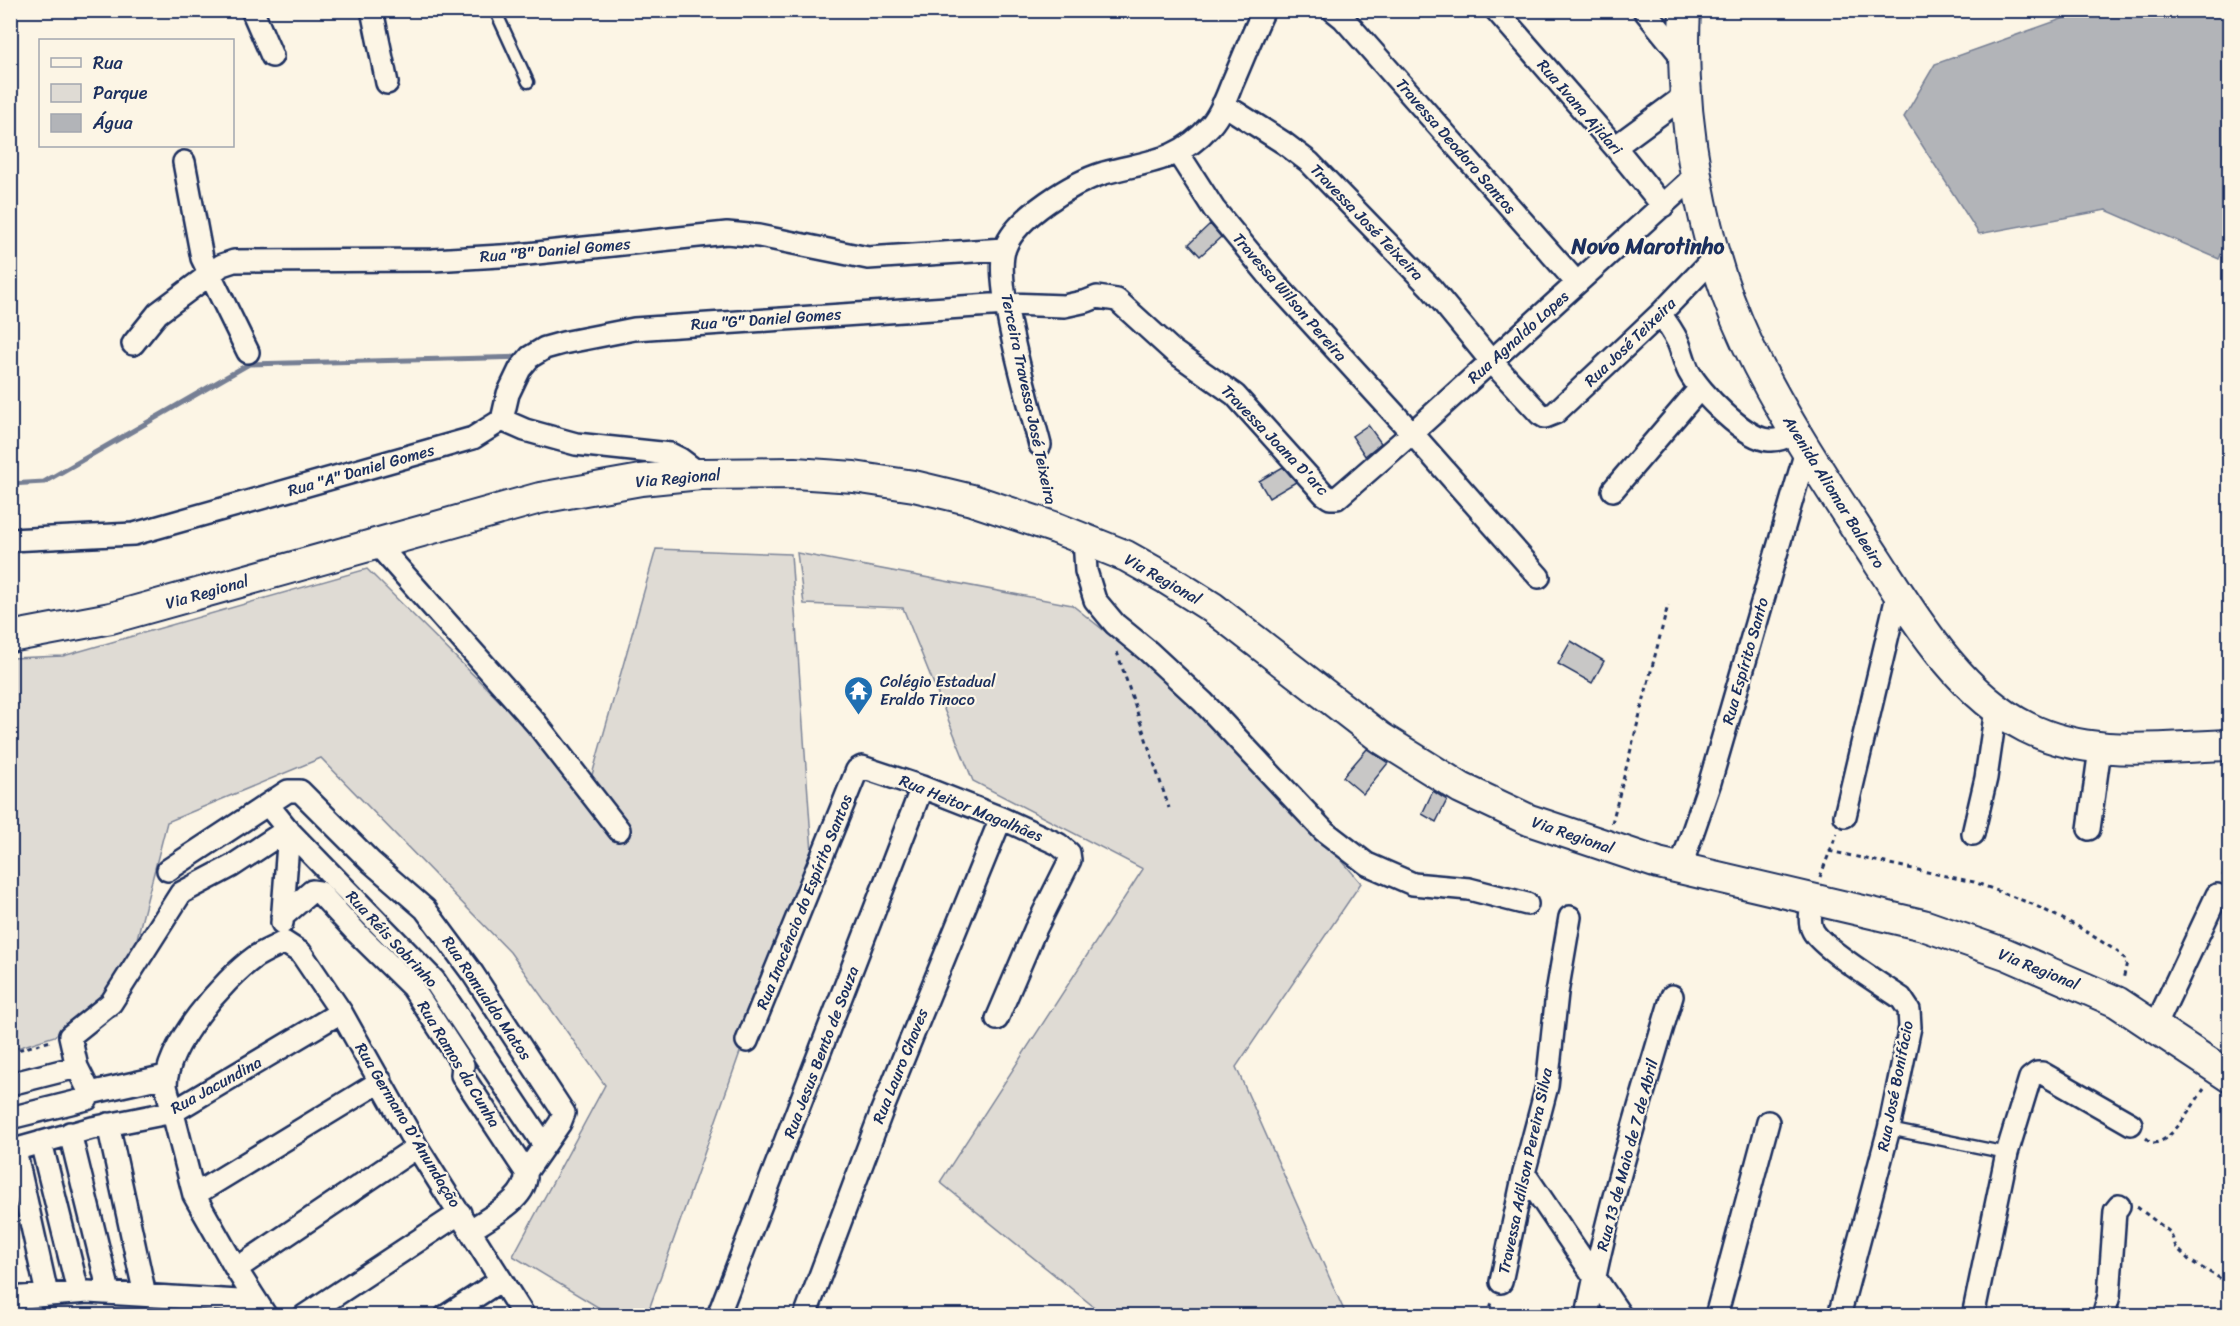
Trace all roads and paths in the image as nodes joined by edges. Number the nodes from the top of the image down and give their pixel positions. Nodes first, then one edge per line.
1 (252, 10) edge
2 (372, 10) edge
3 (495, 10) edge
4 (1264, 10) edge
5 (1333, 10) edge
6 (1496, 10) edge
7 (1644, 10) edge
8 (1685, 10) edge
9 (272, 56) dead end
10 (1684, 59) junction
11 (528, 82) dead end
12 (387, 83) dead end
13 (1687, 94) junction
14 (1223, 104) junction
15 (1615, 147) junction
16 (1178, 153) junction
17 (184, 162) dead end
18 (1696, 175) junction
19 (1663, 206) junction
20 (1004, 249) junction
21 (1714, 258) junction
22 (209, 275) junction
23 (1577, 283) junction
24 (1006, 304) junction
25 (1064, 306) joint
26 (1660, 314) junction
27 (133, 344) dead end
28 (248, 352) dead end
29 (1491, 361) junction
30 (1700, 388) junction
31 (1540, 414) joint
32 (502, 420) junction
33 (1412, 433) junction
34 (1801, 442) junction
35 (1040, 445) joint
36 (700, 474) junction
37 (1612, 490) dead end
38 (1337, 498) joint
39 (1056, 528) junction
40 (1084, 539) junction
41 (10, 540) edge
42 (377, 544) junction
43 (1539, 577) dead end
44 (1898, 592) junction
45 (1668, 605) dead end
46 (10, 637) edge
47 (1117, 652) dead end
48 (1996, 709) junction
49 (2229, 745) edge
50 (2100, 749) junction
51 (864, 767) joint
52 (922, 787) junction
53 (268, 805) junction
54 (1169, 808) dead end
55 (1845, 816) dead end
56 (1001, 818) junction
57 (2090, 829) dead end
58 (289, 830) junction
59 (618, 830) dead end
60 (1973, 834) dead end
61 (1606, 848) junction
62 (1829, 851) dead end
63 (2229, 851) edge
64 (1680, 869) junction
65 (168, 870) dead end
66 (2217, 895) joint
67 (1813, 899) junction
68 (1527, 904) dead end
69 (282, 917) junction
70 (1570, 917) dead end
71 (284, 942) junction
72 (1672, 996) dead end
73 (2117, 1002) junction
74 (341, 1012) junction
75 (997, 1019) dead end
76 (2155, 1027) junction
77 (70, 1036) junction
78 (747, 1041) dead end
79 (10, 1052) edge
80 (77, 1067) junction
81 (2224, 1073) edge
82 (166, 1076) junction
83 (381, 1082) junction
84 (10, 1084) edge
85 (90, 1093) junction
86 (173, 1112) junction
87 (10, 1118) edge
88 (1768, 1122) dead end
89 (108, 1124) junction
90 (2131, 1124) joint
91 (1889, 1130) junction
92 (70, 1133) junction
93 (40, 1142) junction
94 (544, 1145) junction
95 (417, 1148) junction
96 (13, 1151) edge
97 (2007, 1153) junction
98 (526, 1172) junction
99 (1524, 1173) junction
100 (194, 1195) junction
101 (2119, 1206) joint
102 (466, 1222) junction
103 (236, 1269) junction
104 (1595, 1275) junction
105 (501, 1280) junction
106 (1501, 1282) dead end
107 (2229, 1284) edge
108 (78, 1292) junction
109 (109, 1292) junction
110 (47, 1294) junction
111 (11, 1295) edge
112 (145, 1295) junction
113 (261, 1309) edge
114 (304, 1316) edge
115 (446, 1316) edge
116 (524, 1316) edge
117 (718, 1316) edge
118 (805, 1316) edge
119 (1587, 1316) edge
120 (1621, 1316) edge
121 (1716, 1316) edge
122 (1839, 1316) edge
123 (1973, 1316) edge
124 (2103, 1316) edge

1 - 9 street
2 - 12 street
3 - 11 lane
4 - 14 street
5 - 23 street, Travessa Deodoro Santos
6 - 15 street, Rua Ivana Ajidari
7 - 10 street
8 - 10 main road, Avenida Aliomar Baleeiro
10 - 13 main road, Avenida Aliomar Baleeiro
13 - 15 street
13 - 18 main road, Avenida Aliomar Baleeiro
14 - 16 street
14 - 29 street, Travessa José Teixeira
15 - 19 street, Rua Ivana Ajidari
16 - 20 street
16 - 33 street, Travessa Wilson Pereira
17 - 22 street
18 - 19 street, Rua Agnaldo Lopes
18 - 21 main road, Avenida Aliomar Baleeiro
19 - 23 street, Rua Agnaldo Lopes
20 - 22 street, Rua "B" Daniel Gomes
20 - 24 street, Terceira Travessa José Teixeira
21 - 26 street, Rua José Teixeira
21 - 34 main road, Avenida Aliomar Baleeiro
22 - 27 street, Rua "B" Daniel Gomes
22 - 28 street
23 - 29 street, Rua Agnaldo Lopes
24 - 25 street, Rua "G" Daniel Gomes
24 - 32 street, Rua "G" Daniel Gomes
24 - 35 street, Terceira Travessa José Teixeira
25 - 38 street, Travessa Joana D'arc
26 - 30 street
26 - 31 street, Rua José Teixeira
29 - 31 street, Travessa José Teixeira
29 - 33 street, Rua Agnaldo Lopes
30 - 34 street
30 - 37 street
32 - 36 street
32 - 41 street, Rua "A" Daniel Gomes
33 - 38 street, Rua Agnaldo Lopes
33 - 43 street, Travessa Wilson Pereira
34 - 44 main road, Avenida Aliomar Baleeiro
34 - 64 street, Rua Espírito Santo
35 - 39 path, Terceira Travessa José Teixeira
36 - 39 main road, Via Regional
36 - 42 main road, Via Regional
39 - 40 main road, Via Regional
40 - 61 main road, Via Regional
40 - 68 street
42 - 46 main road, Via Regional
42 - 59 street
44 - 48 main road, Avenida Aliomar Baleeiro
44 - 55 street
45 - 61 path
47 - 54 path
48 - 50 main road, Avenida Aliomar Baleeiro
48 - 60 street
49 - 50 main road, Avenida Aliomar Baleeiro
50 - 57 street
51 - 52 street, Rua Heitor Magalhães
51 - 78 street, Rua Inocêncio do Espírito Santos
52 - 56 street, Rua Heitor Magalhães
52 - 117 street, Rua Jesus Bento de Souza
53 - 58 street, Rua Réis Sobrinho
53 - 65 street
53 - 94 street, Rua Romualdo Matos
56 - 75 street, Rua Heitor Magalhães
56 - 118 street, Rua Lauro Chaves
58 - 69 street
58 - 77 street
58 - 94 street, Rua Réis Sobrinho
61 - 64 main road, Via Regional
62 - 73 path
63 - 66 path
64 - 67 main road, Via Regional
66 - 76 street
67 - 73 main road, Via Regional
67 - 91 street, Rua José Bonifácio
69 - 71 street
69 - 98 street, Rua Ramos da Cunha
70 - 99 street, Travessa Adilson Pereira Silva
71 - 74 street, Rua Germano D'Anundação
71 - 82 street
72 - 104 street, Rua 13 de Maio de 7 de Abril
73 - 76 main road, Via Regional
74 - 83 street, Rua Germano D'Anundação
74 - 86 street, Rua Jacundina
76 - 81 main road, Via Regional
77 - 79 path
77 - 80 street
80 - 84 street
80 - 85 street
81 - 90 path
82 - 85 street
82 - 86 street
83 - 95 street, Rua Germano D'Anundação
83 - 100 street
85 - 87 street
86 - 89 street, Rua Jacundina
86 - 100 street
88 - 121 street
89 - 92 street, Rua Jacundina
89 - 112 street
90 - 97 street
91 - 97 lane
91 - 122 street, Rua José Bonifácio
92 - 93 street, Rua Jacundina
92 - 109 street
93 - 96 street, Rua Jacundina
93 - 108 street
94 - 98 street, Rua Romualdo Matos
95 - 102 street, Rua Germano D'Anundação
95 - 103 street
96 - 110 street
97 - 123 street
98 - 102 street, Rua Romualdo Matos
99 - 104 street
99 - 106 street, Travessa Adilson Pereira Silva
100 - 103 street
101 - 107 path
101 - 124 street
102 - 105 street, Rua Germano D'Anundação
102 - 114 street, Rua Romualdo Matos
103 - 113 street
104 - 119 street, Rua 13 de Maio de 7 de Abril
104 - 120 street
105 - 115 street
105 - 116 street, Rua Germano D'Anundação
108 - 109 street
108 - 110 street
109 - 112 street
110 - 111 street
112 - 113 street

